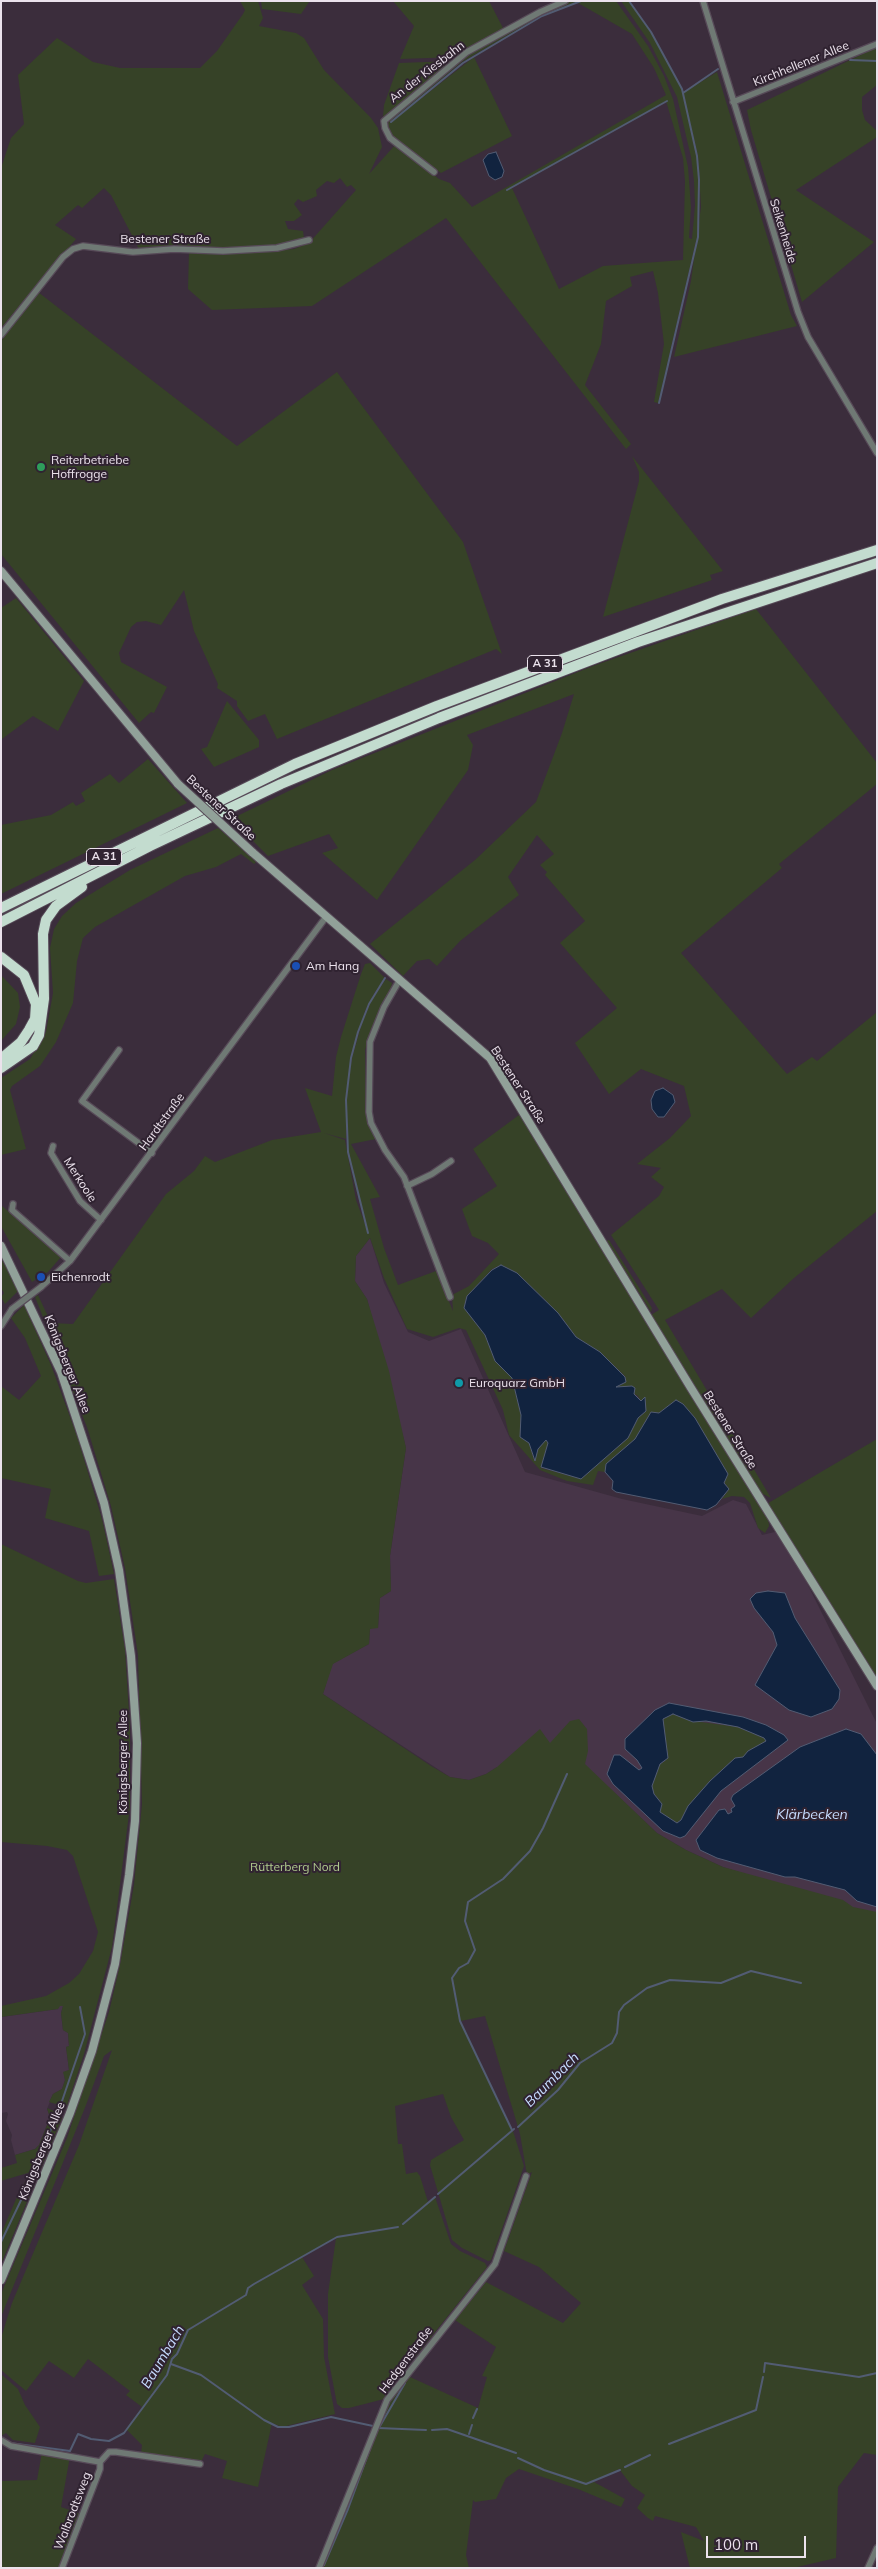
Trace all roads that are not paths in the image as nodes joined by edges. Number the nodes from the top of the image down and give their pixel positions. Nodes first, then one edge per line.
1 (564, 1) edge
2 (703, 1) edge
3 (877, 44) edge
4 (734, 102) junction
5 (434, 172) dead end
6 (309, 240) dead end
7 (1, 335) edge
8 (877, 453) edge
9 (877, 550) edge
10 (877, 563) edge
11 (1, 571) edge
12 (150, 846) junction
13 (1, 908) edge
14 (326, 917) junction
15 (1, 922) edge
16 (1, 957) edge
17 (397, 980) junction
18 (118, 1050) dead end
19 (1, 1059) edge
20 (1, 1068) edge
21 (53, 1146) dead end
22 (152, 1153) junction
23 (451, 1161) dead end
24 (407, 1186) junction
25 (13, 1204) dead end
26 (101, 1220) junction
27 (1, 1246) edge
28 (70, 1261) junction
29 (450, 1297) dead end
30 (1, 1326) edge
31 (877, 1686) edge
32 (526, 2176) dead end
33 (1, 2280) edge
34 (1, 2440) edge
35 (100, 2462) junction
36 (200, 2464) dead end
37 (877, 2548) edge
38 (62, 2568) edge
39 (319, 2568) edge
40 (868, 2568) edge

1 - 5 street, An der Kiesbahn
2 - 4 street, Seikenheide
3 - 4 street, Kirchhellener Allee
4 - 8 street, Seikenheide
6 - 7 street, Bestener Straße
9 - 13 highway, A 31
10 - 12 highway, A 31
11 - 14 street, Bestener Straße, bridge
12 - 15 highway, A 31
12 - 20 highway
14 - 17 street, Bestener Straße
14 - 22 street, Hardtstraße
16 - 19 highway
17 - 24 street
17 - 31 street, Bestener Straße
18 - 22 street
21 - 26 street, Merkoole
22 - 26 street, Hardtstraße
23 - 24 street
24 - 29 street
25 - 28 street
26 - 28 street, Hardtstraße
27 - 33 street, Königsberger Allee
28 - 30 street, Hardtstraße, bridge
32 - 39 street, Hedgenstraße
34 - 35 street
35 - 36 street
35 - 38 street, Walbrodtsweg
37 - 40 street

